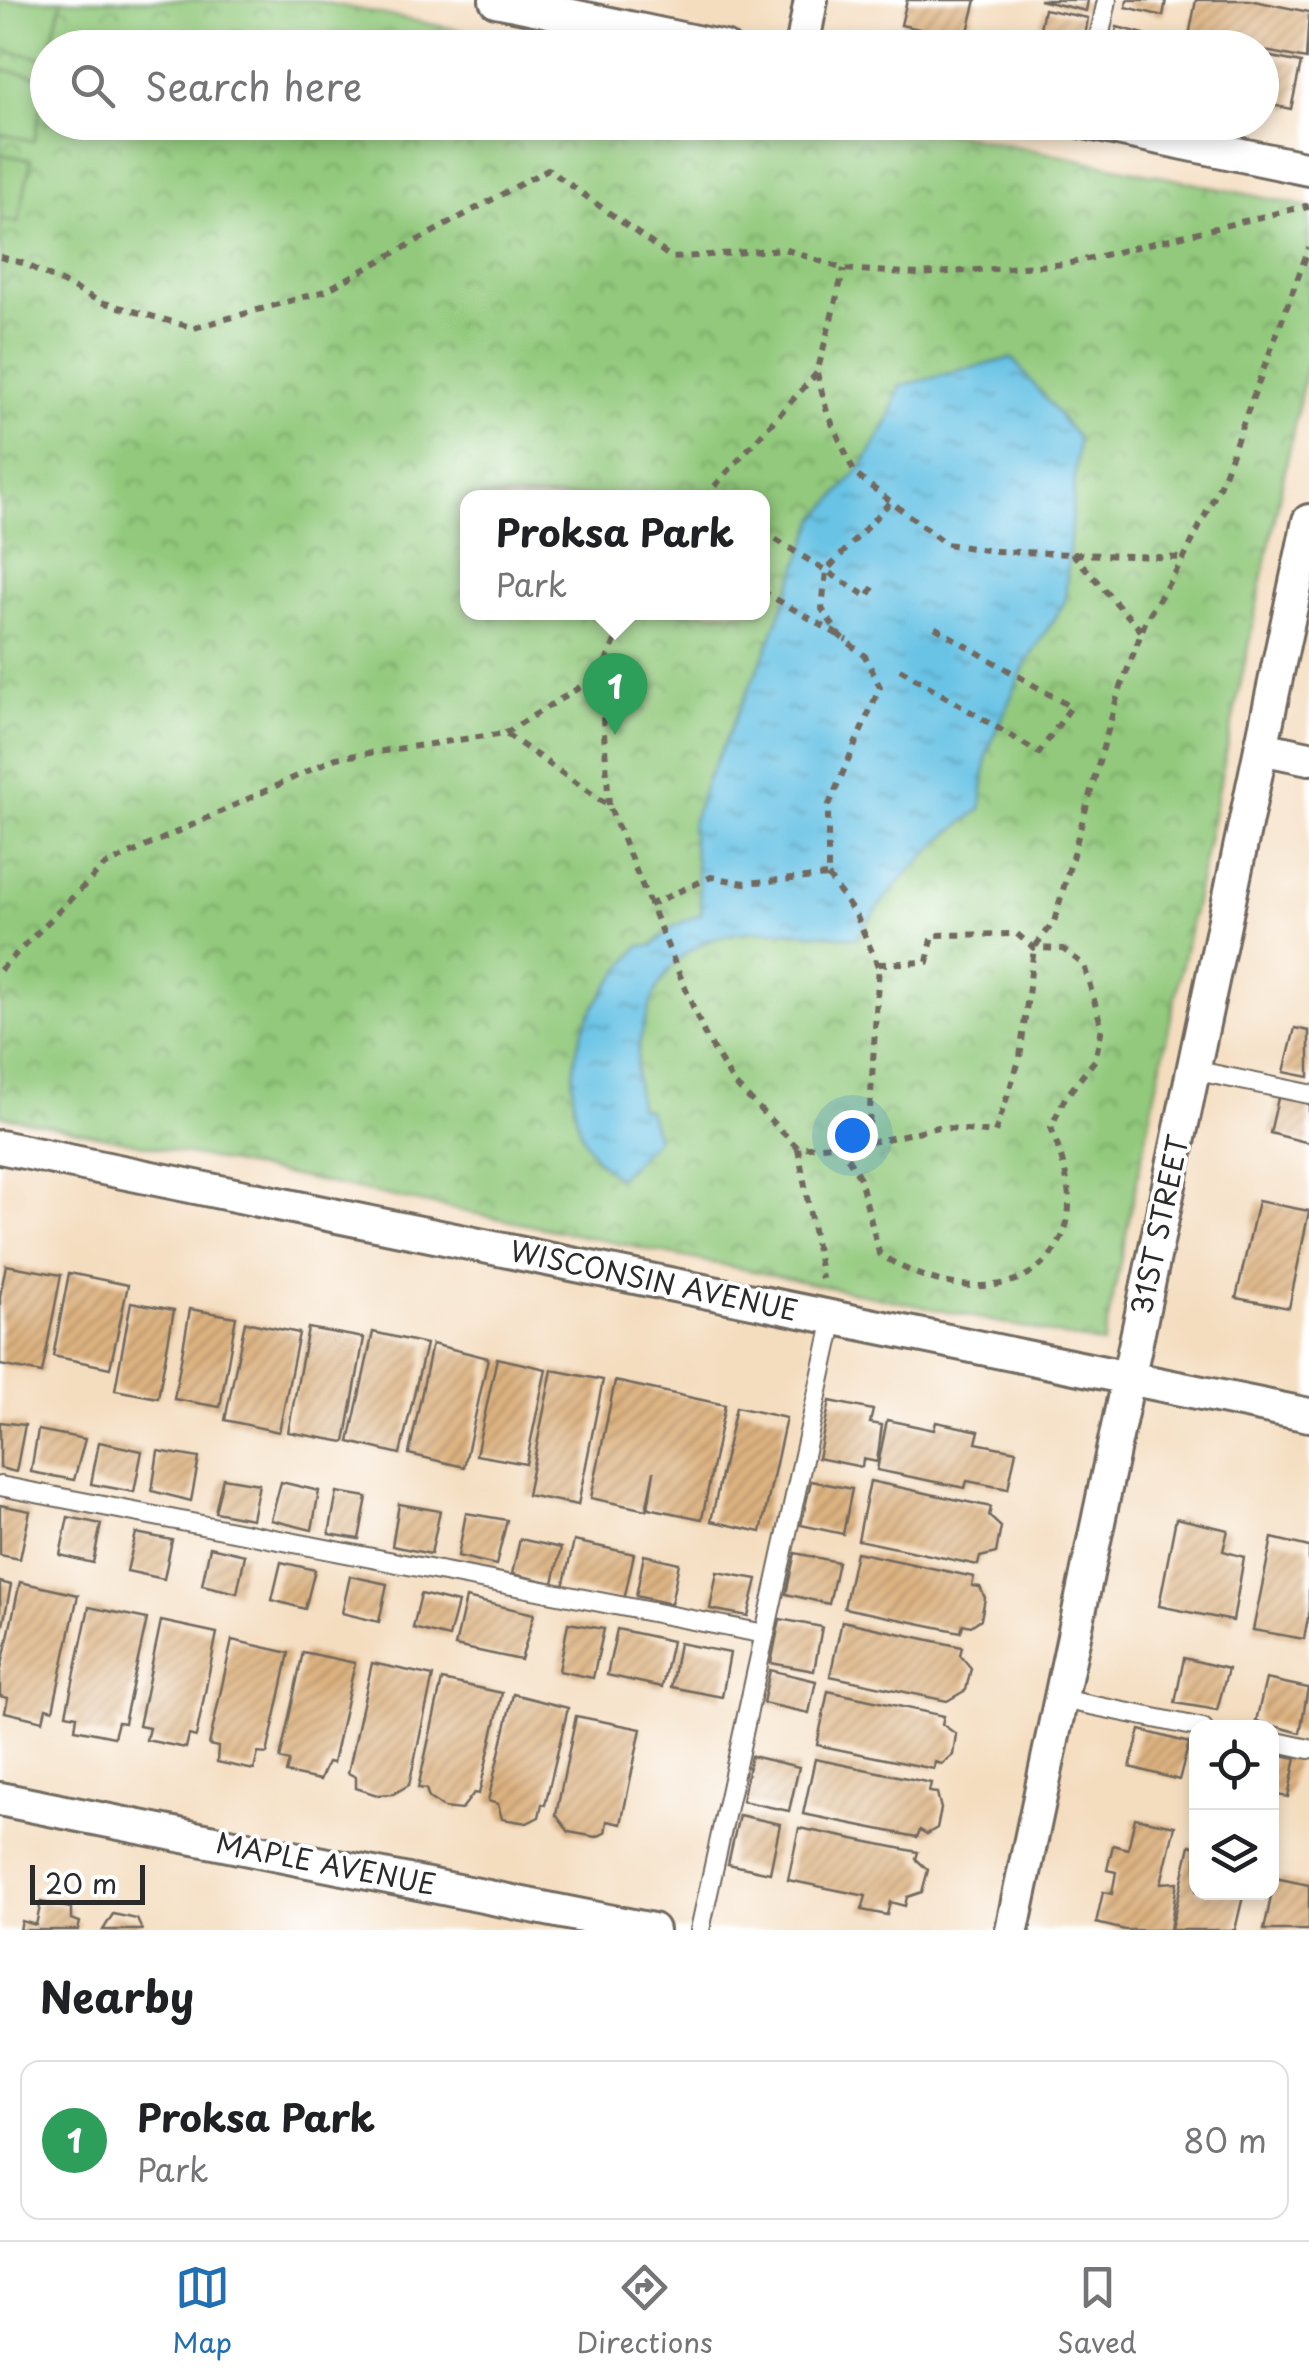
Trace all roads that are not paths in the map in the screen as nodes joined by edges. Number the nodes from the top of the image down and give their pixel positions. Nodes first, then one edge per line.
1 (812, 0) edge
2 (1107, 0) edge
3 (506, 1) edge
4 (641, 30) edge
5 (806, 30) edge
6 (1101, 30) edge
7 (1168, 140) edge
8 (1309, 170) edge
9 (1309, 521) edge
10 (1262, 748) junction
11 (1309, 758) edge
12 (1193, 1070) junction
13 (1309, 1094) edge
14 (0, 1147) edge
15 (834, 1318) junction
16 (1128, 1378) junction
17 (1309, 1416) edge
18 (0, 1486) edge
19 (765, 1634) junction
20 (1061, 1699) junction
21 (1189, 1725) edge
22 (1279, 1743) edge
23 (1309, 1749) edge
24 (0, 1798) edge
25 (652, 1930) edge
26 (700, 1930) edge
27 (1012, 1930) edge

1 - 5 street
2 - 6 lane
3 - 4 street
7 - 8 street
9 - 10 street, 31ST STREET
10 - 11 street
10 - 12 street, 31ST STREET
12 - 13 lane
12 - 16 street, 31ST STREET
14 - 15 street, WISCONSIN AVENUE
15 - 16 street, WISCONSIN AVENUE
15 - 19 lane
16 - 17 street, WISCONSIN AVENUE
16 - 20 street, 31ST STREET
18 - 19 lane
19 - 26 lane
20 - 21 lane
20 - 27 street, 31ST STREET
22 - 23 lane
24 - 25 street, MAPLE AVENUE

